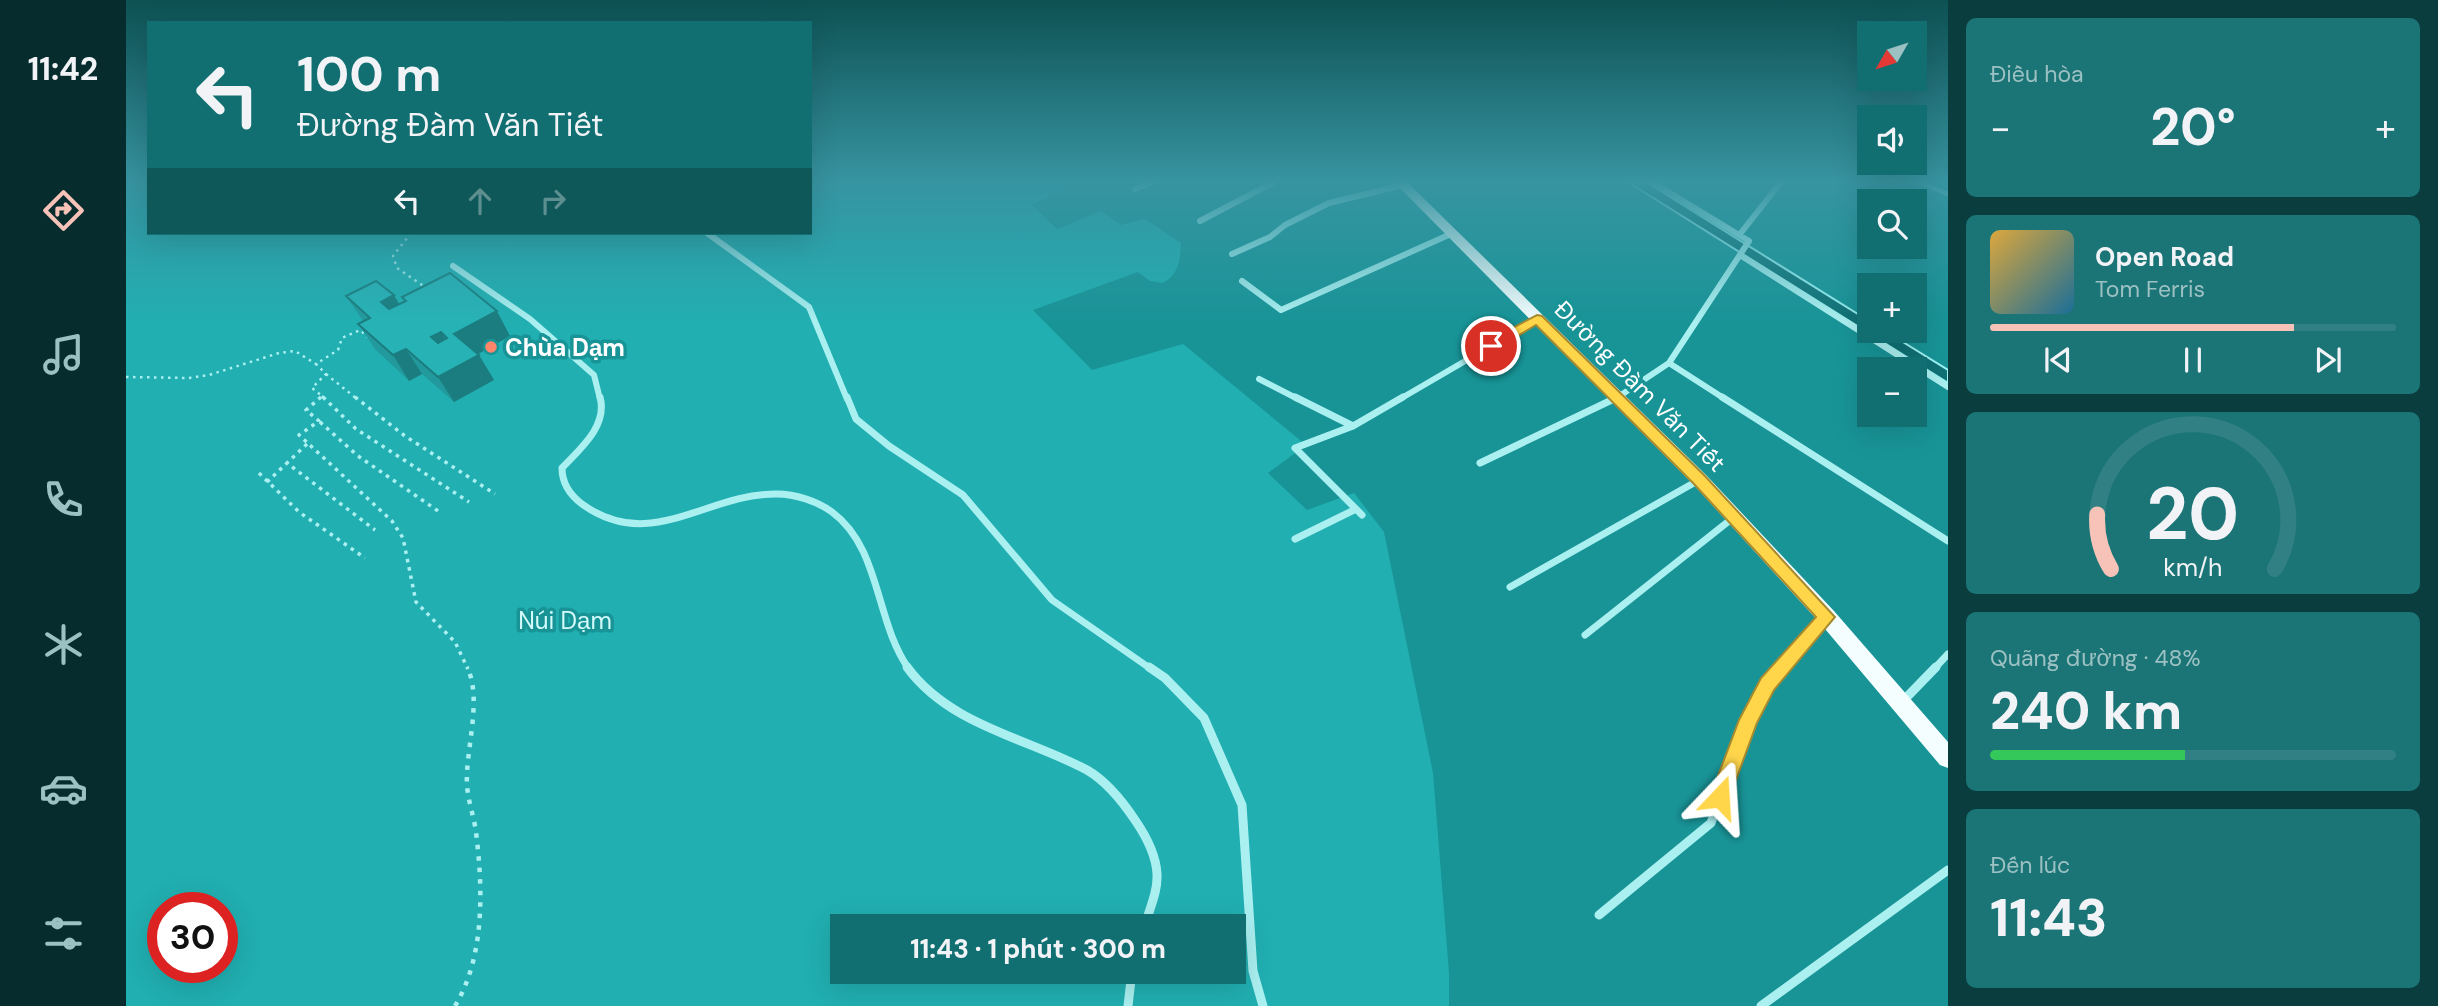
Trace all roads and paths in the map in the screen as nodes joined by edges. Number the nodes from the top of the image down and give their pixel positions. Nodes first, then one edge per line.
1 (1280, 229) edge
2 (1449, 229) edge
3 (1731, 229) edge
4 (1744, 229) edge
5 (1453, 233) junction
6 (1740, 234) junction
7 (409, 235) edge
8 (710, 235) edge
9 (1232, 254) dead end
10 (1740, 255) junction
11 (453, 266) dead end
12 (1242, 281) dead end
13 (429, 290) edge
14 (1537, 319) junction
15 (370, 339) edge
16 (1670, 363) junction
17 (317, 364) junction
18 (327, 374) junction
19 (126, 377) edge
20 (1259, 379) dead end
21 (1948, 387) edge
22 (322, 396) junction
23 (1616, 398) junction
24 (319, 421) junction
25 (1353, 426) junction
26 (307, 444) junction
27 (287, 463) junction
28 (1480, 463) dead end
29 (259, 473) dead end
30 (1700, 480) junction
31 (267, 482) junction
32 (495, 494) dead end
33 (469, 502) dead end
34 (441, 513) dead end
35 (1734, 517) junction
36 (375, 530) dead end
37 (1295, 539) dead end
38 (1948, 541) edge
39 (365, 558) dead end
40 (1510, 587) dead end
41 (1827, 617) junction
42 (1585, 635) dead end
43 (1948, 654) edge
44 (1902, 702) junction
45 (1948, 758) edge
46 (1948, 870) edge
47 (1147, 914) edge
48 (1600, 915) dead end
49 (1131, 984) edge
50 (455, 1006) edge
51 (1128, 1006) edge
52 (1263, 1006) edge
53 (1760, 1006) edge

1 - 9 street
2 - 5 main road, Đường Đàm Văn Tiết
3 - 6 street
4 - 6 street
5 - 12 street
5 - 14 main road, Đường Đàm Văn Tiết
6 - 10 street
7 - 13 path
8 - 52 street
10 - 16 street
10 - 21 street
11 - 47 street
14 - 23 main road, Đường Đàm Văn Tiết
14 - 25 street
15 - 17 path
16 - 23 street
16 - 38 street
17 - 18 path
17 - 19 path
18 - 22 path
18 - 32 path
20 - 25 street
22 - 24 path
22 - 33 path
23 - 28 street
23 - 30 main road, Đường Đàm Văn Tiết
24 - 26 path
24 - 34 path
25 - 37 street
26 - 27 path
26 - 50 path
27 - 31 path
27 - 36 path
29 - 31 path
30 - 35 main road, Đường Đàm Văn Tiết
30 - 40 street
31 - 39 path
35 - 41 main road, Đường Đàm Văn Tiết
35 - 42 street
41 - 44 main road, Đường Đàm Văn Tiết
41 - 48 street
43 - 44 street
44 - 45 main road, Đường Đàm Văn Tiết
46 - 53 street
49 - 51 street

